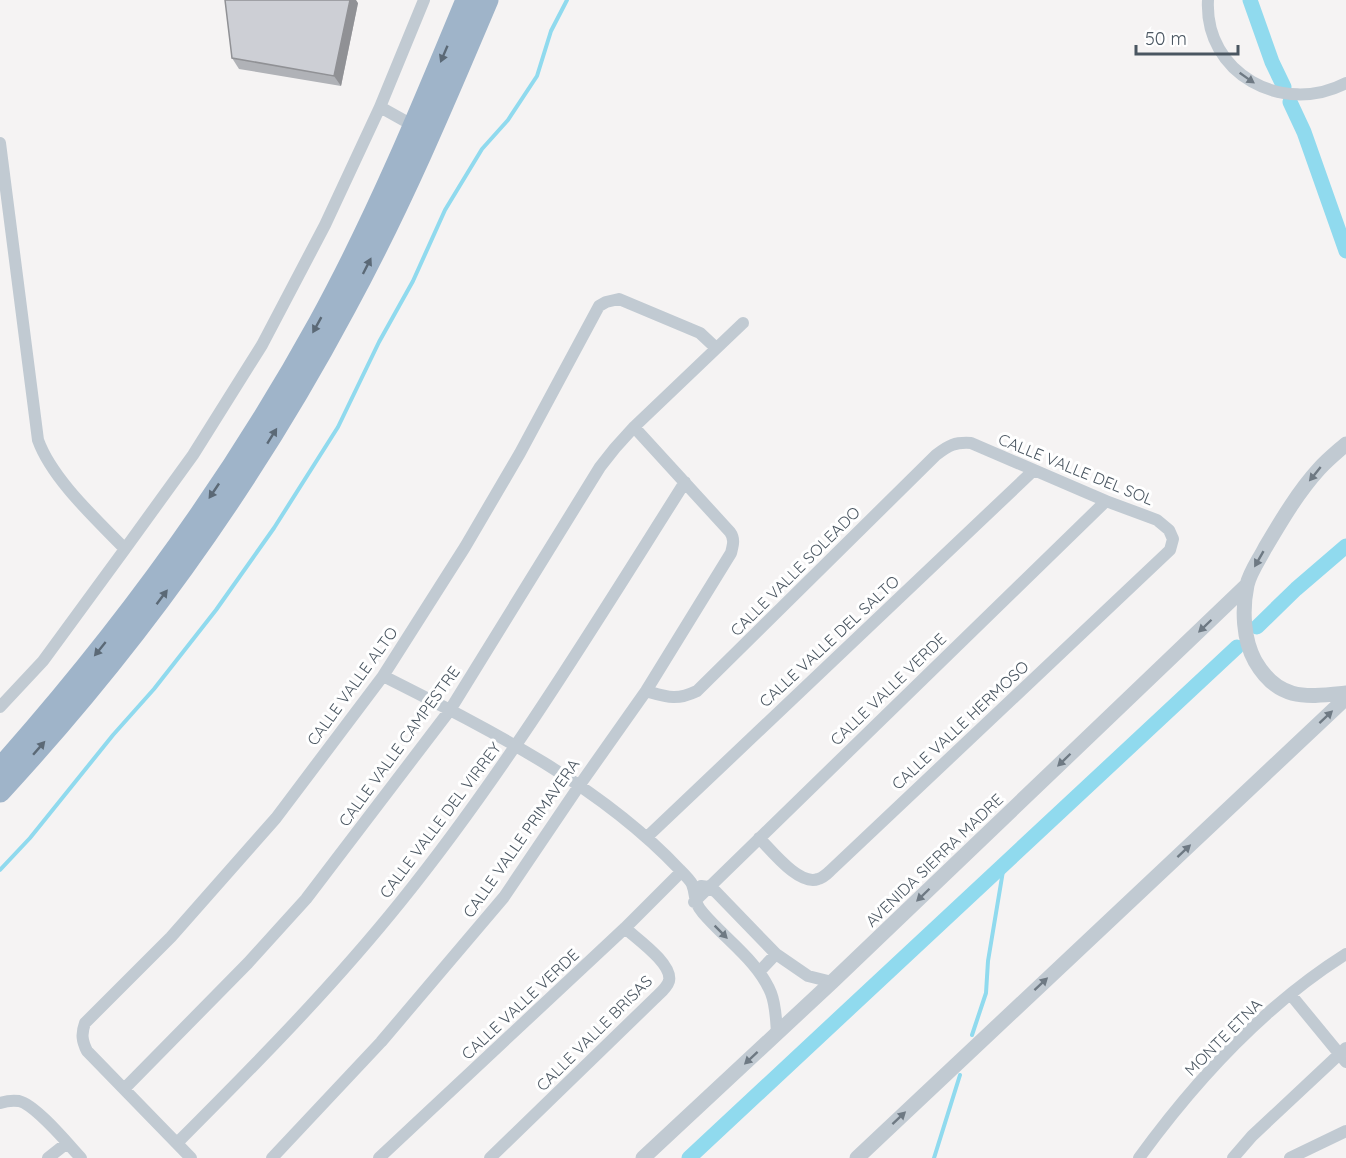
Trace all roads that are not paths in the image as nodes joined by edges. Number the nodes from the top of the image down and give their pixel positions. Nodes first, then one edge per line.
1 (424, 0) edge
2 (466, 0) edge
3 (488, 0) edge
4 (1208, 0) edge
5 (1346, 84) edge
6 (380, 107) junction
7 (414, 126) junction
8 (0, 143) edge
9 (743, 322) dead end
10 (716, 348) junction
11 (634, 427) junction
12 (958, 442) joint
13 (1346, 444) edge
14 (1034, 470) junction
15 (685, 482) junction
16 (1106, 501) junction
17 (1173, 539) joint
18 (125, 549) junction
19 (1247, 585) junction
20 (383, 676) junction
21 (646, 692) junction
22 (1346, 693) edge
23 (1346, 698) edge
24 (0, 707) edge
25 (450, 710) junction
26 (516, 746) junction
27 (0, 768) edge
28 (579, 786) junction
29 (0, 792) edge
30 (647, 837) junction
31 (759, 838) junction
32 (681, 872) junction
33 (692, 884) junction
34 (709, 887) junction
35 (694, 902) junction
36 (625, 928) junction
37 (776, 954) junction
38 (1346, 954) edge
39 (759, 972) junction
40 (832, 982) junction
41 (1291, 995) junction
42 (777, 1034) junction
43 (1344, 1054) edge
44 (124, 1089) junction
45 (0, 1103) edge
46 (1346, 1131) edge
47 (67, 1143) junction
48 (177, 1143) junction
49 (48, 1158) edge
50 (81, 1158) edge
51 (191, 1158) edge
52 (272, 1158) edge
53 (379, 1158) edge
54 (490, 1158) edge
55 (643, 1158) edge
56 (857, 1158) edge
57 (1139, 1158) edge
58 (1233, 1158) edge
59 (1290, 1158) edge

1 - 6 street
2 -> 7 highway
29 -> 3 highway
4 -> 5 street
6 - 7 street
6 - 18 street
7 -> 27 highway
8 - 18 street
9 - 10 street, CALLE VALLE CAMPESTRE
10 - 11 street, CALLE VALLE CAMPESTRE
10 - 20 street, CALLE VALLE ALTO
11 - 15 street
11 - 25 street, CALLE VALLE CAMPESTRE
12 - 14 street, CALLE VALLE DEL SOL
12 - 21 street, CALLE VALLE SOLEADO
13 -> 19 street
14 - 16 street, CALLE VALLE DEL SOL
14 - 30 street, CALLE VALLE DEL SALTO
15 - 21 street, CALLE VALLE PRIMAVERA
15 - 26 street, CALLE VALLE DEL VIRREY
16 - 17 street, CALLE VALLE DEL SOL
16 - 31 street, CALLE VALLE VERDE
17 - 31 street, CALLE VALLE HERMOSO
18 - 24 street
19 - 22 street
19 -> 40 street, AVENIDA SIERRA MADRE
20 - 25 street
20 - 44 street, CALLE VALLE ALTO
21 - 28 street, CALLE VALLE PRIMAVERA
56 -> 23 street
25 - 26 street
25 - 44 street, CALLE VALLE CAMPESTRE
26 - 28 street
26 - 48 street, CALLE VALLE DEL VIRREY
28 - 30 street
28 - 52 street, CALLE VALLE PRIMAVERA
30 - 32 street
31 - 34 street, CALLE VALLE VERDE
32 - 33 street
32 - 36 street, CALLE VALLE VERDE
33 - 34 street
33 - 35 street
34 - 35 street, CALLE VALLE VERDE
34 - 37 street
35 -> 39 street
36 - 53 street, CALLE VALLE VERDE
36 - 54 street, CALLE VALLE BRISAS
37 - 39 street
37 - 40 street
38 - 41 street, MONTE ETNA
39 - 42 street
40 - 42 street, AVENIDA SIERRA MADRE
41 - 43 street
41 - 57 street, MONTE ETNA
42 -> 55 street, AVENIDA SIERRA MADRE
43 - 58 street
44 - 48 street
45 - 47 street
46 - 59 street
47 - 49 street
47 - 50 street
48 - 51 street

